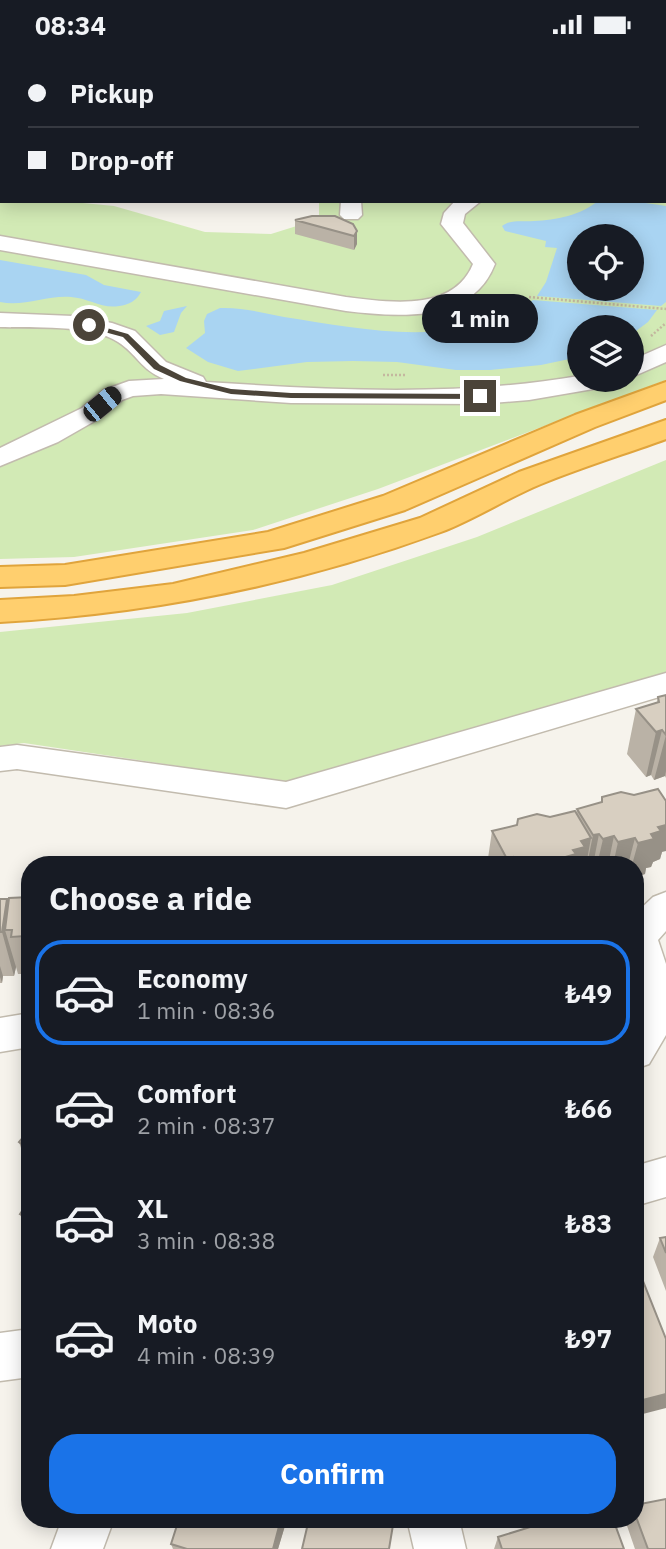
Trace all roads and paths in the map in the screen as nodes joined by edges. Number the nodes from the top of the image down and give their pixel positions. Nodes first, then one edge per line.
1 (467, 203) edge
2 (0, 243) edge
3 (529, 297) dead end
4 (666, 309) edge
5 (0, 320) edge
6 (666, 352) edge
7 (644, 364) edge
8 (567, 385) edge
9 (666, 390) edge
10 (231, 391) junction
11 (666, 429) edge
12 (0, 459) edge
13 (0, 577) edge
14 (0, 611) edge
15 (666, 684) edge
16 (0, 759) edge
17 (666, 907) edge
18 (644, 928) edge
19 (644, 956) edge
20 (21, 1032) edge
21 (0, 1035) edge
22 (644, 1040) edge
23 (666, 1177) edge
24 (644, 1183) edge
25 (21, 1354) edge
26 (0, 1357) edge
27 (85, 1528) edge
28 (435, 1528) edge
29 (77, 1549) edge
30 (440, 1549) edge

1 - 2 street
3 - 4 path
5 - 10 street
6 - 7 street
8 - 10 street
9 - 13 highway
10 - 12 street
11 - 14 highway
15 - 16 street
17 - 18 street
19 - 22 street
20 - 21 street
23 - 24 street
25 - 26 street
27 - 29 street
28 - 30 street

